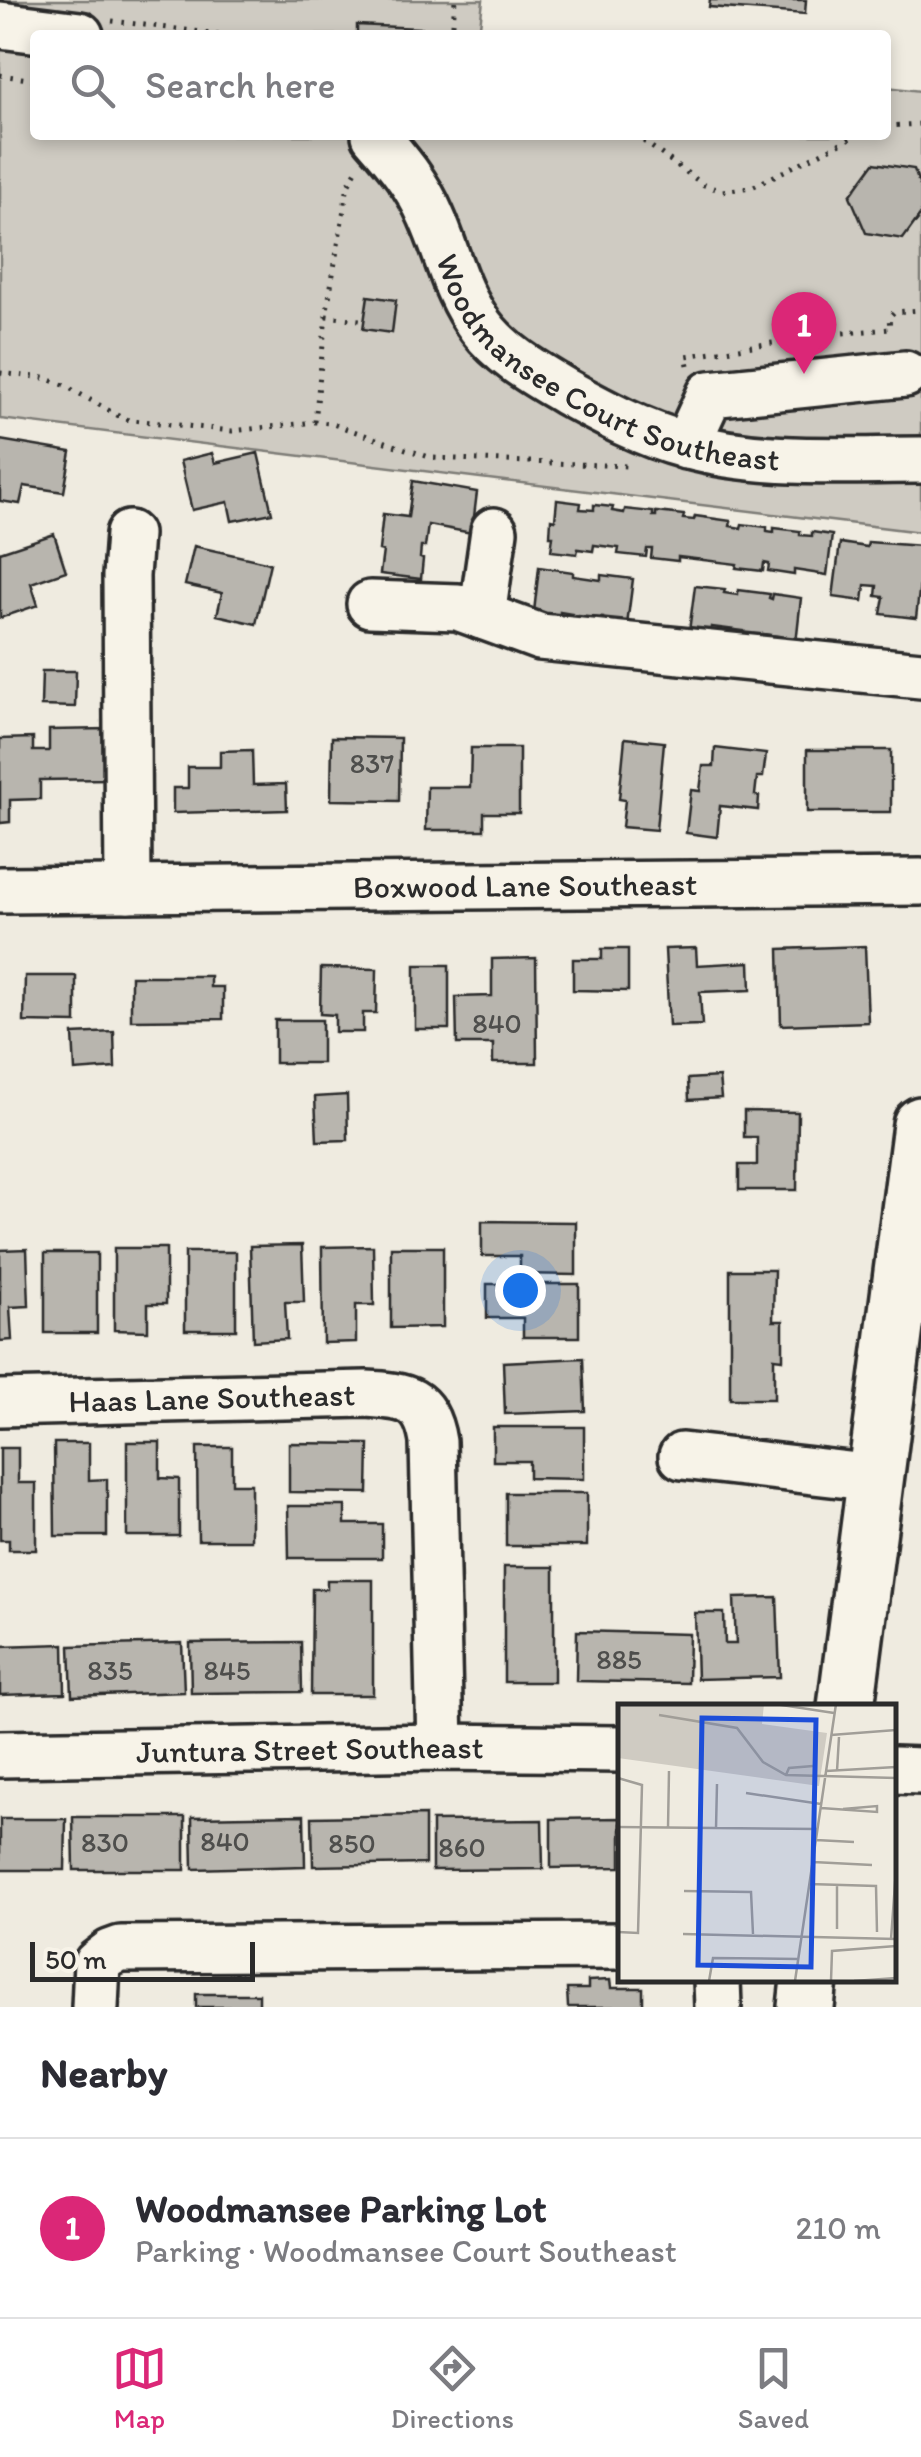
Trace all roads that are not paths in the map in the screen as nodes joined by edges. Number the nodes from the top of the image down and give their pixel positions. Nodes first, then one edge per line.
1 (0, 25) edge
2 (40, 30) edge
3 (369, 149) edge
4 (905, 374) dead end
5 (686, 446) junction
6 (921, 460) edge
7 (494, 531) dead end
8 (130, 534) dead end
9 (370, 604) dead end
10 (482, 616) junction
11 (921, 675) edge
12 (921, 882) edge
13 (128, 889) junction
14 (0, 890) edge
15 (920, 1141) edge
16 (908, 1332) edge
17 (0, 1403) edge
18 (682, 1456) dead end
19 (875, 1478) junction
20 (846, 1704) edge
21 (440, 1748) junction
22 (618, 1749) edge
23 (0, 1754) edge
24 (896, 1770) edge
25 (921, 1771) edge
26 (618, 1946) edge
27 (717, 1982) edge
28 (810, 1982) edge
29 (95, 2007) edge
30 (718, 2007) edge
31 (806, 2007) edge

1 - 2 street
3 - 5 street, Woodmansee Court Southeast
4 - 5 street
5 - 6 street, Woodmansee Court Southeast
7 - 10 street
8 - 13 street
9 - 10 street
10 - 11 street
12 - 13 street, Boxwood Lane Southeast
13 - 14 street, Boxwood Lane Southeast
15 - 16 main road
16 - 19 main road
17 - 21 street, Haas Lane Southeast
18 - 19 street
19 - 20 main road
21 - 22 street, Juntura Street Southeast
21 - 23 street, Juntura Street Southeast
24 - 25 street
26 - 29 street
27 - 30 street
28 - 31 main road

